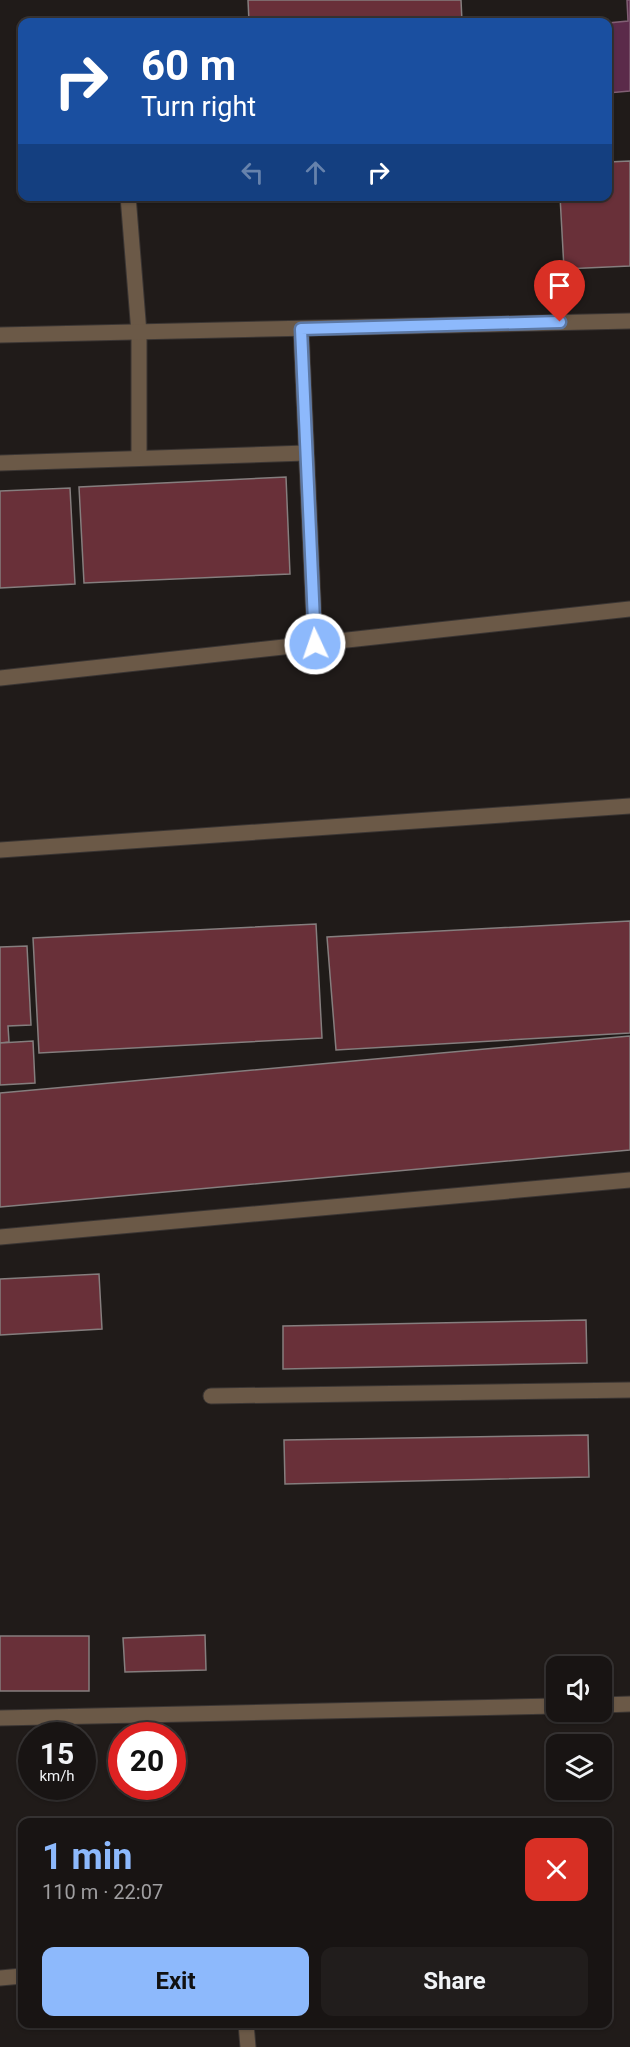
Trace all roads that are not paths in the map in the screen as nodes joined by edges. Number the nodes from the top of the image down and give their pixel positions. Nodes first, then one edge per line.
1 (128, 201) edge
2 (630, 321) edge
3 (301, 329) junction
4 (139, 333) junction
5 (0, 335) edge
6 (306, 453) junction
7 (139, 458) junction
8 (0, 463) edge
9 (630, 609) edge
10 (315, 644) junction
11 (0, 678) edge
12 (630, 806) edge
13 (0, 850) edge
14 (630, 1180) edge
15 (0, 1237) edge
16 (630, 1390) edge
17 (211, 1396) dead end
18 (630, 1704) edge
19 (612, 1705) edge
20 (546, 1706) edge
21 (0, 1718) edge
22 (18, 1976) edge
23 (0, 1978) edge
24 (246, 2028) edge
25 (248, 2047) edge

1 - 4 lane
2 - 3 lane
3 - 4 lane
3 - 6 lane
4 - 5 lane
4 - 7 lane
6 - 7 lane
6 - 10 lane
7 - 8 lane
9 - 10 lane
10 - 11 lane
12 - 13 lane
14 - 15 lane
16 - 17 lane
18 - 19 lane
20 - 21 lane
22 - 23 lane
24 - 25 lane

